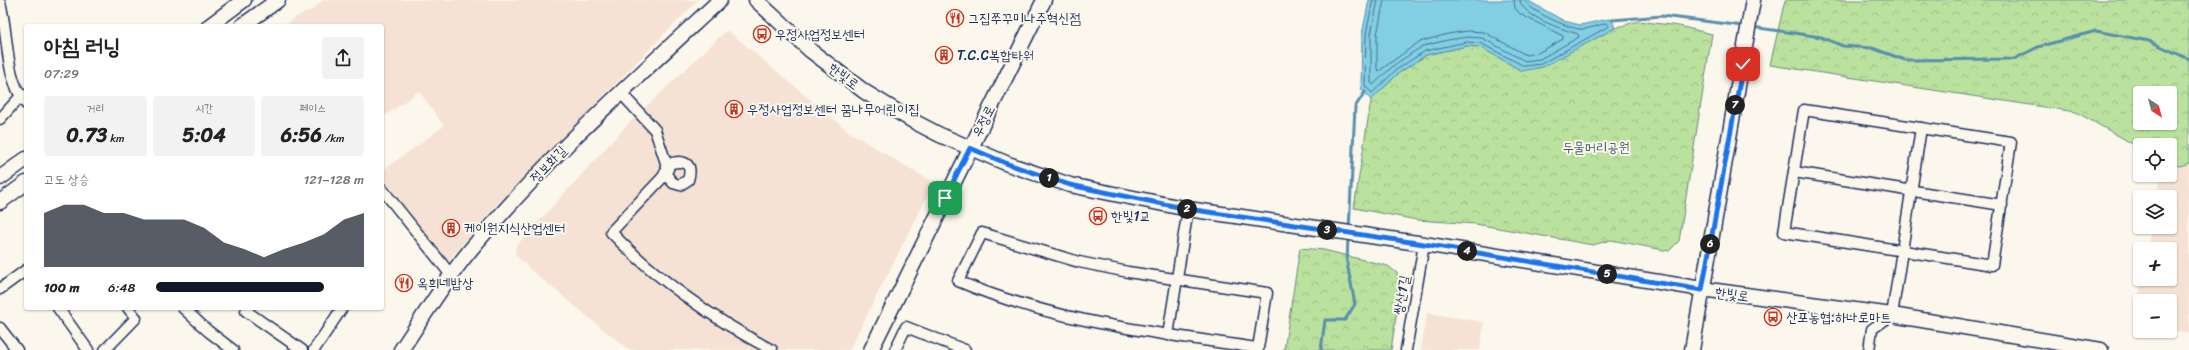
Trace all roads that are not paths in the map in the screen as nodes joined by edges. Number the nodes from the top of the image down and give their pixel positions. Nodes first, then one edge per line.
1 (244, 0) edge
2 (278, 0) edge
3 (720, 0) edge
4 (756, 0) edge
5 (1044, 0) edge
6 (1753, 0) edge
7 (0, 6) edge
8 (212, 24) edge
9 (245, 24) edge
10 (620, 92) junction
11 (24, 99) edge
12 (0, 119) edge
13 (1921, 128) junction
14 (970, 148) junction
15 (24, 160) edge
16 (1794, 172) junction
17 (0, 178) edge
18 (24, 184) edge
19 (1912, 190) junction
20 (384, 191) edge
21 (0, 202) edge
22 (2002, 205) junction
23 (1188, 209) junction
24 (1424, 244) junction
25 (1903, 251) junction
26 (24, 271) edge
27 (451, 275) junction
28 (1177, 280) junction
29 (0, 289) edge
30 (1702, 290) junction
31 (59, 310) edge
32 (130, 310) edge
33 (186, 310) edge
34 (247, 310) edge
35 (341, 310) edge
36 (1892, 315) junction
37 (0, 328) edge
38 (1168, 335) junction
39 (1258, 349) edge
40 (17, 350) edge
41 (88, 350) edge
42 (105, 350) edge
43 (233, 350) edge
44 (302, 350) edge
45 (314, 350) edge
46 (401, 350) edge
47 (772, 350) edge
48 (871, 350) edge
49 (895, 350) edge
50 (965, 350) edge
51 (1406, 350) edge
52 (1692, 350) edge
53 (1869, 350) edge
54 (2101, 350) edge

1 - 8 street
2 - 9 street
3 - 10 street, 정보화길
4 - 14 street, 한빛로
5 - 14 street, 우정로
6 - 30 street
7 - 11 street
10 - 27 street, 정보화길
10 - 47 street
11 - 12 street
13 - 16 street
13 - 19 street
13 - 22 street
14 - 23 street, 한빛로
14 - 48 street, 우정로
15 - 17 street
16 - 19 street
16 - 25 street
18 - 21 street
19 - 22 street
19 - 25 street
20 - 27 street
22 - 25 street
23 - 24 street, 한빛로
23 - 28 street
24 - 30 street, 한빛로
24 - 51 street, 쌍산1길
25 - 36 street
26 - 29 street
27 - 46 street, 정보화길
28 - 38 street
28 - 38 street
28 - 39 street
30 - 36 street, 한빛로
30 - 52 street
31 - 41 street
32 - 42 street
33 - 43 street
34 - 44 street
35 - 45 street
36 - 53 street
36 - 54 street, 한빛로
37 - 40 street
38 - 39 street
49 - 50 street

